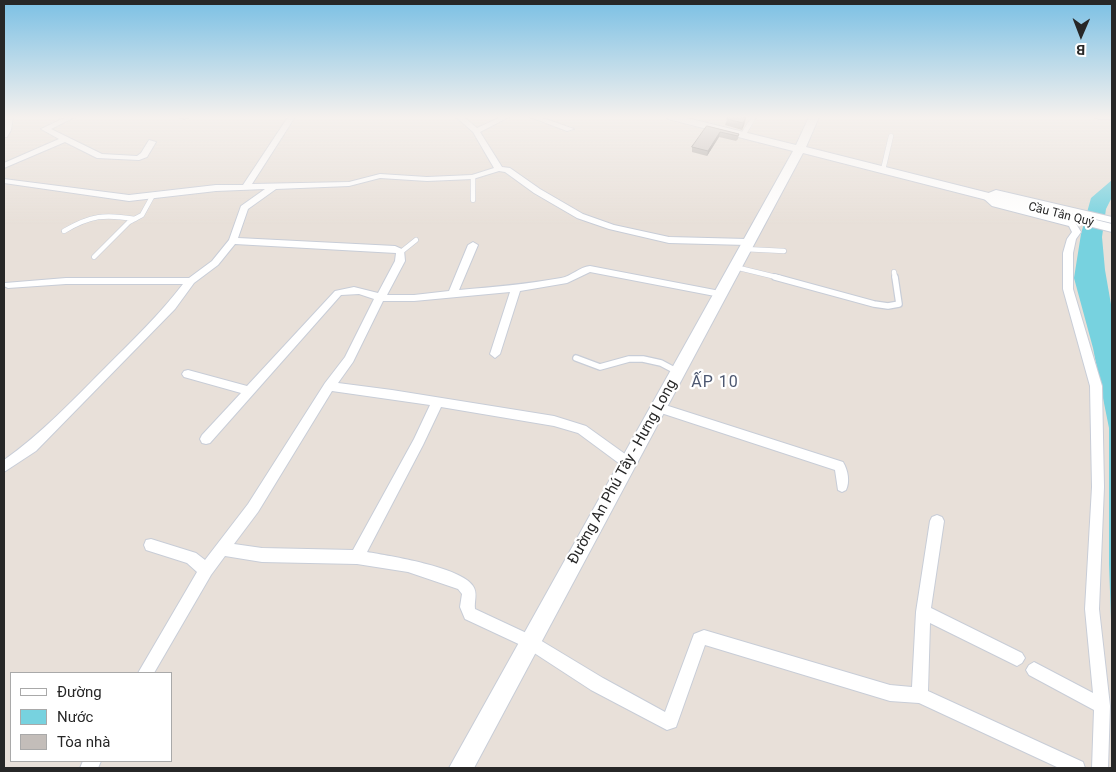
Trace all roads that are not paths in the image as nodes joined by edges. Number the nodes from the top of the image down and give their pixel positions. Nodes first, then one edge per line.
1 (34, 153) edge
2 (93, 153) edge
3 (145, 153) edge
4 (268, 153) edge
5 (489, 153) edge
6 (797, 153) edge
7 (812, 153) edge
8 (887, 153) edge
9 (4, 166) edge
10 (499, 169) junction
11 (883, 170) junction
12 (473, 177) junction
13 (4, 181) edge
14 (246, 187) junction
15 (273, 187) junction
16 (153, 195) junction
17 (985, 196) junction
18 (473, 200) dead end
19 (135, 219) junction
20 (1112, 220) edge
21 (1112, 228) edge
22 (64, 231) dead end
23 (416, 240) dead end
24 (233, 241) junction
25 (473, 245) dead end
26 (746, 246) junction
27 (784, 251) dead end
28 (401, 252) junction
29 (94, 257) dead end
30 (735, 267) junction
31 (894, 272) dead end
32 (191, 281) junction
33 (8, 285) dead end
34 (516, 288) junction
35 (453, 294) junction
36 (720, 294) junction
37 (380, 298) junction
38 (495, 354) dead end
39 (576, 358) dead end
40 (678, 372) junction
41 (188, 374) dead end
42 (329, 386) junction
43 (250, 391) junction
44 (437, 402) junction
45 (659, 408) junction
46 (206, 439) dead end
47 (628, 463) junction
48 (4, 467) edge
49 (842, 486) dead end
50 (937, 521) dead end
51 (151, 545) dead end
52 (221, 549) junction
53 (357, 557) junction
54 (206, 570) junction
55 (923, 612) junction
56 (530, 642) junction
57 (1016, 658) dead end
58 (1034, 670) dead end
59 (147, 672) edge
60 (920, 696) junction
61 (1102, 706) junction
62 (461, 768) edge
63 (1077, 768) edge
64 (1100, 768) edge

1 - 9 street
2 - 3 street
4 - 14 street
5 - 10 street
6 - 26 street, Đường An Phú Tây - Hưng Long
7 - 11 street, Cầu Tân Quý
8 - 11 lane
10 - 12 street
10 - 26 street
11 - 17 street, Cầu Tân Quý
12 - 15 street
12 - 18 lane
13 - 16 street
14 - 15 street
14 - 16 street
15 - 24 street
16 - 19 lane
17 - 20 street
17 - 21 street, Cầu Tân Quý
17 - 61 street
19 - 22 lane
19 - 29 lane
23 - 28 lane
24 - 28 street
24 - 32 street
25 - 35 street
26 - 27 lane
26 - 30 street, Đường An Phú Tây - Hưng Long
28 - 37 street
30 - 31 lane
30 - 36 street, Đường An Phú Tây - Hưng Long
32 - 33 street
32 - 48 street
34 - 35 street
34 - 36 street
34 - 38 street
35 - 37 street
36 - 40 street, Đường An Phú Tây - Hưng Long
37 - 42 street
37 - 43 street
39 - 40 lane
40 - 45 street, Đường An Phú Tây - Hưng Long
41 - 43 street
42 - 44 street
42 - 52 street
43 - 46 street
44 - 47 street
44 - 53 street
45 - 47 street, Đường An Phú Tây - Hưng Long
45 - 49 street
47 - 56 street, Đường An Phú Tây - Hưng Long
50 - 55 street
51 - 54 street
52 - 53 street
52 - 54 street
53 - 56 street
54 - 59 street
55 - 57 street
55 - 60 street
56 - 60 street
56 - 62 street, Đường An Phú Tây - Hưng Long
58 - 61 street
60 - 63 street
61 - 64 street

